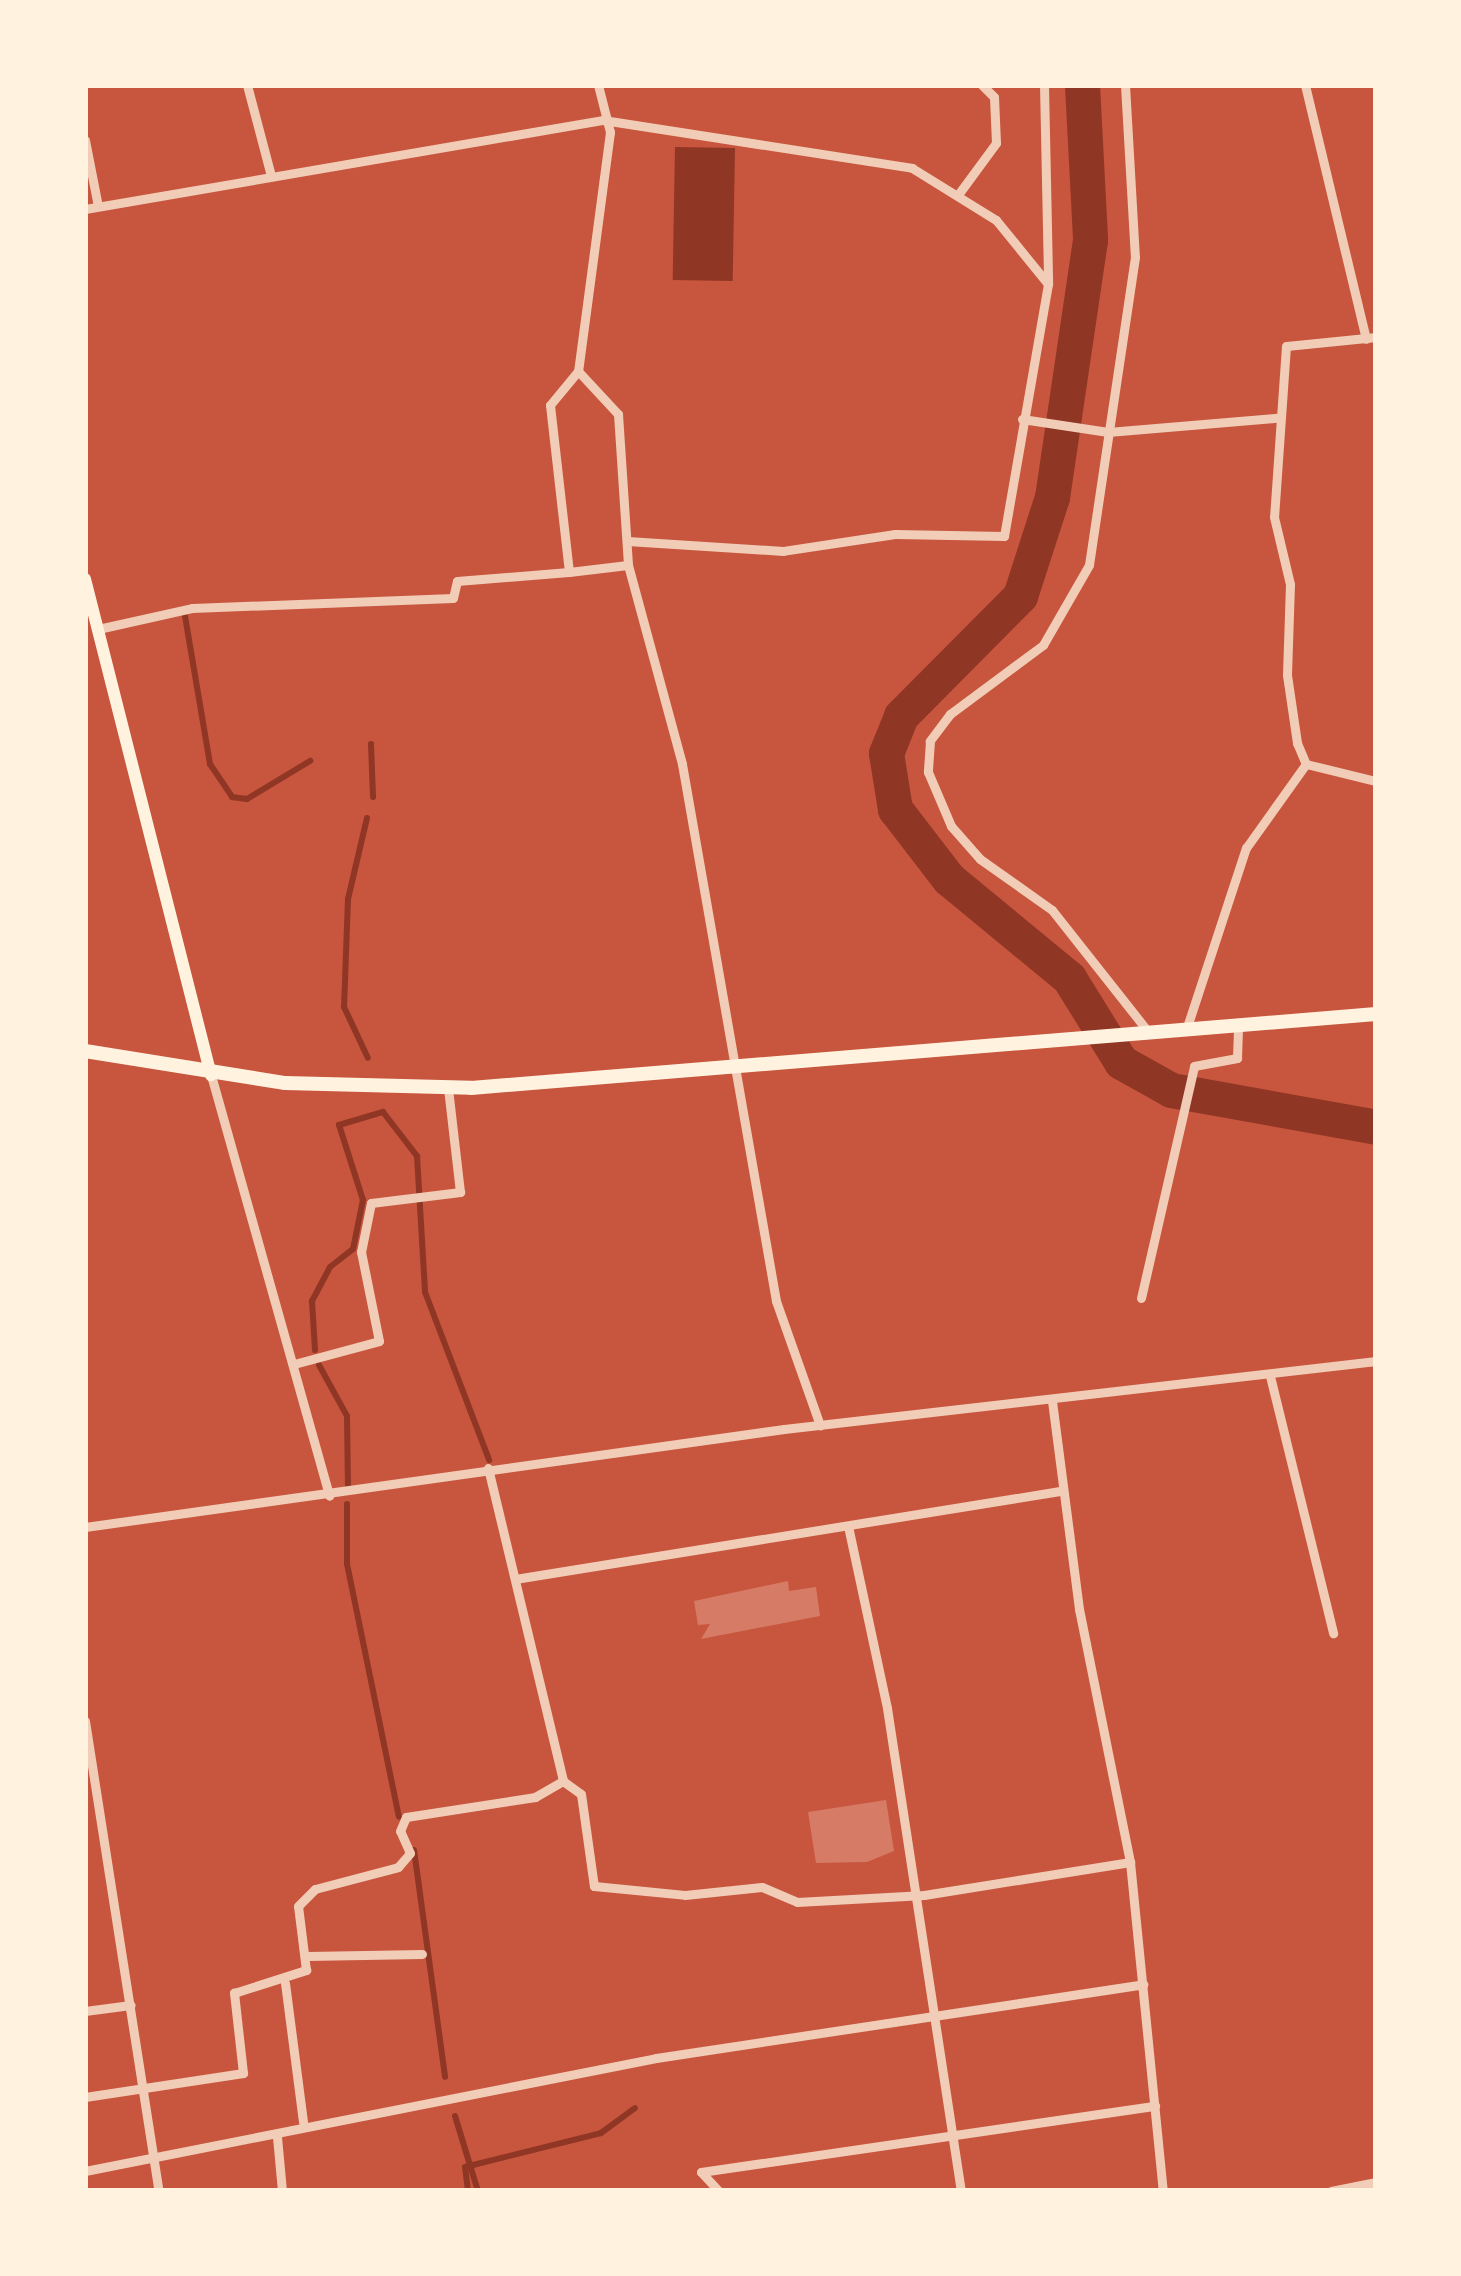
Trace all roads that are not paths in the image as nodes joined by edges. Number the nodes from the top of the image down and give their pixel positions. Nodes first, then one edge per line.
1 (247, 85) edge
2 (598, 85) edge
3 (982, 85) edge
4 (1044, 85) edge
5 (1125, 85) edge
6 (1305, 85) edge
7 (603, 120) junction
8 (85, 140) edge
9 (270, 172) junction
10 (960, 192) junction
11 (98, 206) junction
12 (85, 209) edge
13 (1048, 284) junction
14 (1371, 338) edge
15 (578, 370) junction
16 (1276, 418) junction
17 (1026, 420) junction
18 (1108, 432) junction
19 (627, 541) junction
20 (628, 565) junction
21 (569, 572) junction
22 (85, 580) edge
23 (98, 629) junction
24 (1306, 764) junction
25 (1376, 781) edge
26 (1376, 1014) edge
27 (1238, 1026) junction
28 (1186, 1030) junction
29 (1141, 1034) junction
30 (85, 1051) edge
31 (729, 1068) junction
32 (211, 1075) junction
33 (448, 1088) junction
34 (1141, 1298) dead end
35 (1376, 1361) edge
36 (294, 1364) junction
37 (1270, 1376) junction
38 (1052, 1401) junction
39 (820, 1424) junction
40 (488, 1468) junction
41 (1060, 1491) junction
42 (329, 1496) junction
43 (848, 1526) junction
44 (85, 1527) edge
45 (515, 1579) junction
46 (1333, 1632) dead end
47 (85, 1721) edge
48 (562, 1781) junction
49 (1130, 1862) junction
50 (916, 1894) junction
51 (422, 1954) dead end
52 (307, 1956) junction
53 (284, 1983) junction
54 (1143, 1984) junction
55 (131, 2005) junction
56 (85, 2011) edge
57 (934, 2014) junction
58 (142, 2086) junction
59 (85, 2098) edge
60 (1155, 2106) junction
61 (304, 2122) junction
62 (952, 2136) junction
63 (277, 2137) junction
64 (153, 2160) junction
65 (85, 2171) edge
66 (1376, 2182) edge
67 (159, 2191) edge
68 (282, 2191) edge
69 (719, 2191) edge
70 (960, 2191) edge
71 (1163, 2191) edge
72 (1332, 2191) edge

1 - 9 street
2 - 7 street
3 - 10 street
4 - 13 street
5 - 18 street
6 - 14 street
7 - 9 street
7 - 10 street
7 - 15 street
8 - 11 street
9 - 11 street
10 - 13 street
11 - 12 street
13 - 17 street
14 - 16 street
15 - 19 street
15 - 21 street
16 - 18 street
16 - 24 street
17 - 18 street
17 - 19 street
18 - 29 street
19 - 20 street
20 - 21 street
20 - 31 street
21 - 23 street
22 - 23 main road
23 - 32 main road
24 - 25 street
24 - 28 street
26 - 27 main road
27 - 28 main road
27 - 34 street
28 - 29 main road
29 - 31 main road
30 - 32 main road
31 - 33 main road
31 - 39 street
32 - 33 main road
32 - 36 street
33 - 36 street
35 - 37 street
36 - 42 street
37 - 38 street
37 - 46 street
38 - 39 street
38 - 41 street
39 - 40 street
40 - 42 street
40 - 45 street
41 - 43 street
41 - 49 street
42 - 44 street
43 - 45 street
43 - 50 street
45 - 48 street
47 - 55 street
48 - 50 street
48 - 52 street
49 - 50 street
49 - 54 street
50 - 57 street
51 - 52 street
52 - 53 street
53 - 58 street
53 - 61 street
54 - 57 street
54 - 60 street
55 - 56 street
55 - 58 street
57 - 61 street
57 - 62 street
58 - 59 street
58 - 64 street
60 - 62 street
60 - 71 street
61 - 63 street
62 - 69 street
62 - 70 street
63 - 64 street
63 - 68 street
64 - 65 street
64 - 67 street
66 - 72 street

